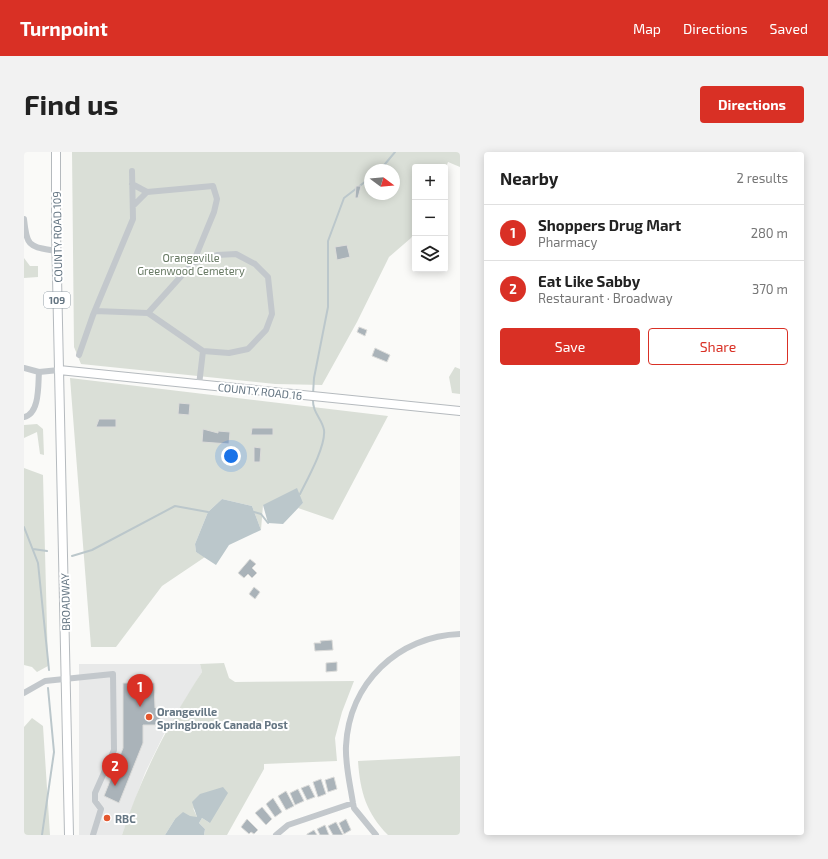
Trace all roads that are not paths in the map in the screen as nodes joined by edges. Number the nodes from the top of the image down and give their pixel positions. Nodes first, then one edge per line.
1 (56, 152) edge
2 (132, 171) dead end
3 (132, 184) junction
4 (147, 192) junction
5 (133, 206) junction
6 (24, 219) edge
7 (56, 251) junction
8 (193, 263) junction
9 (95, 311) junction
10 (148, 313) junction
11 (203, 351) junction
12 (79, 355) dead end
13 (24, 368) edge
14 (59, 370) junction
15 (39, 372) junction
16 (199, 385) junction
17 (460, 412) edge
18 (24, 417) edge
19 (460, 634) edge
20 (66, 678) junction
21 (24, 693) edge
22 (353, 803) junction
23 (69, 835) edge
24 (93, 835) edge
25 (276, 835) edge
26 (376, 835) edge

1 - 7 main road, COUNTY ROAD 109 / 109
2 - 3 street
3 - 4 street
3 - 5 street
4 - 5 street
4 - 8 street
5 - 9 street
6 - 7 street
7 - 14 main road, COUNTY ROAD 109 / 109
8 - 10 street
8 - 11 street
9 - 10 street
9 - 12 street
10 - 11 street
11 - 16 street
13 - 15 street
14 - 15 street
14 - 16 main road, COUNTY ROAD 16
14 - 20 main road, BROADWAY
15 - 18 street
16 - 17 main road, COUNTY ROAD 16
19 - 22 street
20 - 21 street
20 - 23 main road, BROADWAY
20 - 24 street
22 - 25 street
22 - 26 street

